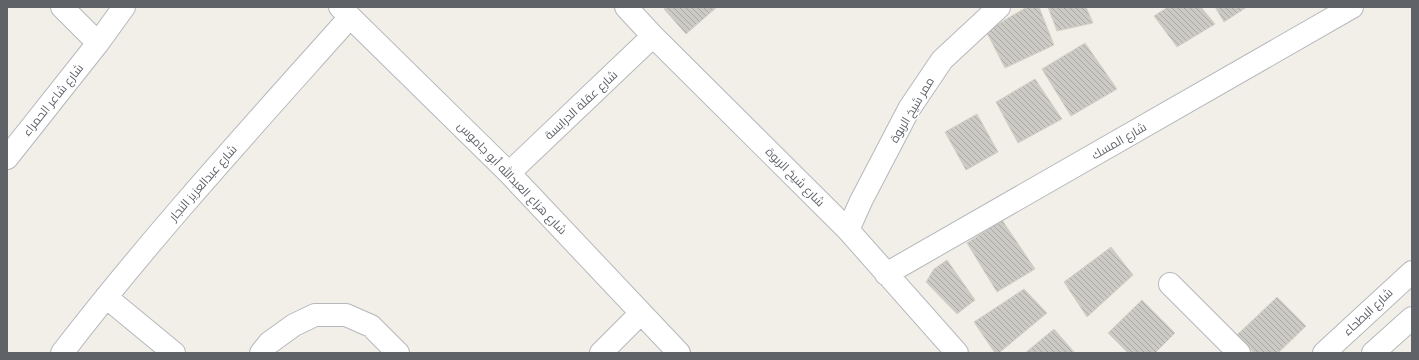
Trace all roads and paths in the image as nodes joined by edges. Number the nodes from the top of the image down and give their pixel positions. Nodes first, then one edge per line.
1 (62, 7) edge
2 (124, 7) edge
3 (626, 7) edge
4 (999, 7) edge
5 (1352, 7) edge
6 (345, 12) edge
7 (653, 36) junction
8 (98, 43) junction
9 (7, 158) edge
10 (509, 173) junction
11 (848, 230) junction
12 (1412, 272) edge
13 (886, 274) junction
14 (1170, 284) dead end
15 (106, 297) junction
16 (641, 313) junction
17 (1412, 318) edge
18 (62, 353) edge
19 (174, 353) edge
20 (262, 353) edge
21 (398, 353) edge
22 (600, 353) edge
23 (679, 353) edge
24 (957, 353) edge
25 (1239, 353) edge
26 (1324, 353) edge
27 (1373, 353) edge

1 - 8 street
2 - 8 street, شارع شاعر الحمراء
3 - 7 street, شارع شيخ الربوة
4 - 11 street, ممر شيخ الربوة
5 - 13 street, شارع المسك
6 - 10 street, شارع هزاع العبدالله أبو جاموس
6 - 15 street, شارع عبدالعزيز النجار
7 - 10 street, شارع عقلة الدرابسة
7 - 11 street, شارع شيخ الربوة
8 - 9 street, شارع شاعر الحمراء
10 - 16 street, شارع هزاع العبدالله أبو جاموس
11 - 13 street, شارع شيخ الربوة
12 - 26 street, شارع البطحاء
13 - 24 street, شارع شيخ الربوة
14 - 25 street
15 - 18 street, شارع عبدالعزيز النجار
15 - 19 street
16 - 22 street
16 - 23 street, شارع هزاع العبدالله أبو جاموس
17 - 27 street
20 - 21 street

